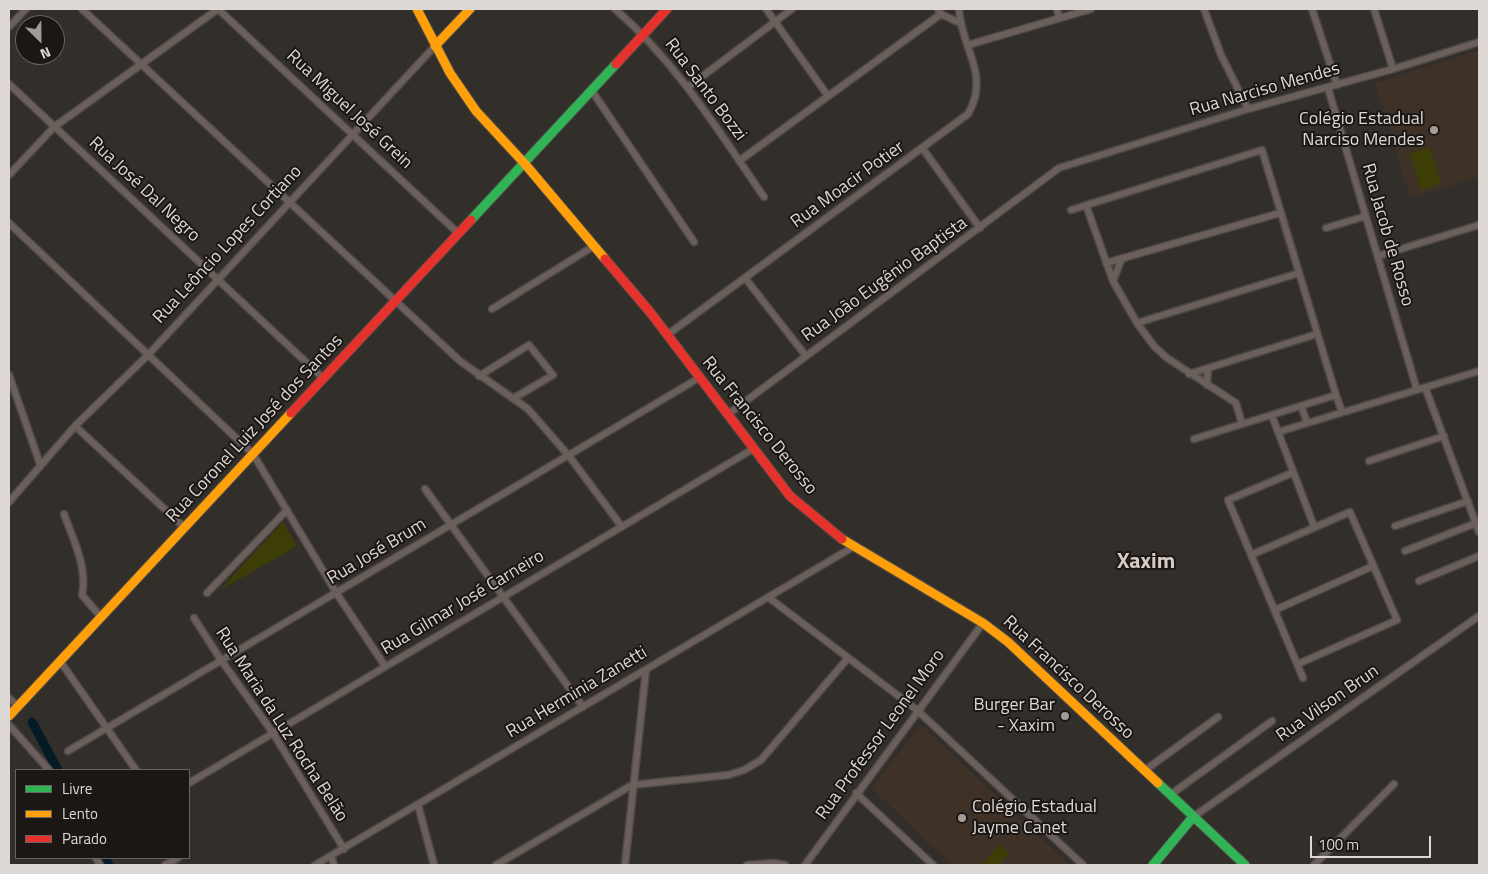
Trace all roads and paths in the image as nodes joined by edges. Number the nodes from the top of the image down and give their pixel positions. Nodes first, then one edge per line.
1 (26, 9) edge
2 (82, 9) edge
3 (218, 9) edge
4 (417, 9) edge
5 (470, 9) edge
6 (615, 9) edge
7 (667, 9) edge
8 (766, 9) edge
9 (792, 9) edge
10 (959, 9) edge
11 (1057, 9) edge
12 (1091, 9) edge
13 (1204, 9) edge
14 (1312, 9) edge
15 (1374, 9) edge
16 (939, 12) edge
17 (1058, 18) junction
18 (776, 20) junction
19 (960, 23) junction
20 (9, 27) edge
21 (645, 35) junction
22 (1479, 42) edge
23 (968, 45) junction
24 (435, 46) junction
25 (142, 64) junction
26 (1394, 69) junction
27 (9, 84) edge
28 (1337, 85) junction
29 (688, 87) junction
30 (1328, 88) junction
31 (592, 92) junction
32 (828, 96) junction
33 (1248, 109) junction
34 (54, 127) junction
35 (353, 134) junction
36 (923, 149) junction
37 (739, 161) junction
38 (525, 164) junction
39 (1059, 168) joint
40 (9, 176) edge
41 (764, 197) dead end
42 (290, 202) junction
43 (1086, 205) junction
44 (1071, 210) dead end
45 (1280, 213) junction
46 (1366, 216) junction
47 (9, 223) edge
48 (1479, 225) edge
49 (980, 228) junction
50 (1326, 228) dead end
51 (459, 234) junction
52 (694, 242) dead end
53 (594, 246) junction
54 (1378, 256) junction
55 (1122, 258) junction
56 (1106, 263) junction
57 (1299, 274) junction
58 (745, 278) junction
59 (218, 280) junction
60 (1113, 281) junction
61 (396, 302) junction
62 (492, 309) dead end
63 (1137, 323) junction
64 (1317, 334) junction
65 (667, 335) junction
66 (148, 355) junction
67 (806, 356) junction
68 (1208, 368) junction
69 (1479, 371) edge
70 (1189, 374) junction
71 (9, 375) edge
72 (479, 376) junction
73 (324, 378) junction
74 (700, 378) junction
75 (1207, 386) junction
76 (1425, 388) junction
77 (1417, 390) junction
78 (1336, 395) junction
79 (514, 398) junction
80 (1301, 406) junction
81 (1342, 412) junction
82 (727, 415) junction
83 (1272, 416) junction
84 (1306, 422) junction
85 (1242, 424) junction
86 (75, 426) junction
87 (1278, 432) junction
88 (1444, 436) junction
89 (1194, 439) dead end
90 (753, 449) junction
91 (253, 454) junction
92 (569, 456) junction
93 (1369, 461) dead end
94 (40, 464) junction
95 (1292, 473) junction
96 (425, 489) dead end
97 (1468, 501) junction
98 (9, 502) edge
99 (287, 510) junction
100 (64, 514) dead end
101 (1476, 523) junction
102 (451, 525) junction
103 (1314, 526) junction
104 (1395, 526) dead end
105 (622, 527) junction
106 (185, 528) junction
107 (1479, 532) edge
108 (854, 547) junction
109 (1405, 551) dead end
110 (1251, 555) junction
111 (1479, 556) edge
112 (1373, 566) junction
113 (1419, 581) dead end
114 (208, 593) dead end
115 (337, 594) junction
116 (504, 597) junction
117 (768, 597) junction
118 (1275, 610) junction
119 (1479, 616) edge
120 (101, 617) junction
121 (194, 618) dead end
122 (983, 623) junction
123 (848, 658) junction
124 (60, 660) junction
125 (221, 660) junction
126 (1298, 664) junction
127 (386, 666) junction
128 (646, 670) junction
129 (1303, 678) dead end
130 (9, 698) edge
131 (18, 706) junction
132 (583, 707) junction
133 (917, 710) junction
134 (9, 716) edge
135 (1218, 717) dead end
136 (1272, 721) dead end
137 (9, 725) edge
138 (107, 727) junction
139 (273, 733) junction
140 (68, 751) dead end
141 (47, 769) edge
142 (135, 769) edge
143 (1144, 771) junction
144 (190, 782) edge
145 (1394, 784) dead end
146 (632, 785) junction
147 (856, 793) junction
148 (1170, 795) junction
149 (418, 805) junction
150 (1194, 817) junction
151 (344, 849) junction
152 (332, 856) junction
153 (176, 859) edge
154 (165, 865) edge
155 (315, 865) edge
156 (334, 865) edge
157 (434, 865) edge
158 (496, 865) edge
159 (625, 865) edge
160 (747, 865) edge
161 (785, 865) edge
162 (805, 865) edge
163 (933, 865) edge
164 (1083, 865) edge
165 (1153, 865) edge
166 (1245, 865) edge
167 (1314, 865) edge

1 - 20 street
2 - 25 street
3 - 25 street
3 - 35 street, Rua Miguel José Grein
4 - 24 main road, Rua Francisco Derosso
5 - 24 main road, Rua Leôncio Lopes Cortiano
6 - 21 street, Rua Santo Bozzi
7 - 21 main road, Rua Coronel Luiz José dos Santos
8 - 18 street
9 - 18 street
10 - 19 street, Rua Moacir Potier
11 - 17 street
12 - 17 street
13 - 33 street
14 - 28 street
15 - 26 street
16 - 19 street
16 - 32 street
17 - 23 street
18 - 29 street
18 - 32 street
19 - 23 street, Rua Moacir Potier
21 - 29 street, Rua Santo Bozzi
21 - 31 main road, Rua Coronel Luiz José dos Santos
22 - 26 street, Rua Narciso Mendes
23 - 36 street, Rua Moacir Potier
24 - 35 street, Rua Leôncio Lopes Cortiano
24 - 38 main road, Rua Francisco Derosso
25 - 34 street
25 - 42 street
26 - 28 street, Rua Narciso Mendes
27 - 34 street, Rua José Dal Negro
28 - 30 street, Rua Narciso Mendes
29 - 37 street, Rua Santo Bozzi
30 - 33 street, Rua Narciso Mendes
30 - 46 street, Rua Jacob de Rosso
31 - 38 main road, Rua Coronel Luiz José dos Santos
31 - 52 street
32 - 37 street
33 - 39 street, Rua Narciso Mendes
34 - 40 street
34 - 59 street, Rua José Dal Negro
35 - 42 street, Rua Leôncio Lopes Cortiano
35 - 51 street, Rua Miguel José Grein
36 - 49 street
36 - 58 street, Rua Moacir Potier
37 - 41 street, Rua Santo Bozzi
38 - 51 main road, Rua Coronel Luiz José dos Santos
38 - 53 main road, Rua Francisco Derosso
39 - 49 street, Rua João Eugênio Baptista
42 - 59 street, Rua Leôncio Lopes Cortiano
42 - 61 street
43 - 44 street
43 - 45 street
43 - 56 street
45 - 55 street
45 - 57 street
46 - 50 street
46 - 54 street, Rua Jacob de Rosso
47 - 66 street
48 - 54 street
49 - 67 street, Rua João Eugênio Baptista
51 - 61 main road, Rua Coronel Luiz José dos Santos
53 - 62 street
53 - 65 main road, Rua Francisco Derosso
54 - 77 street, Rua Jacob de Rosso
55 - 56 street
55 - 60 street
56 - 60 street
57 - 63 street
57 - 64 street
58 - 65 street, Rua Moacir Potier
58 - 67 street
59 - 66 street, Rua Leôncio Lopes Cortiano
59 - 73 street, Rua José Dal Negro
60 - 63 street
61 - 72 street
61 - 73 main road, Rua Coronel Luiz José dos Santos
63 - 70 street
64 - 68 street
64 - 78 street
65 - 74 main road, Rua Francisco Derosso
66 - 86 street, Rua Leôncio Lopes Cortiano
66 - 91 street
67 - 82 street, Rua João Eugênio Baptista
68 - 70 street
68 - 75 street
69 - 76 street
70 - 75 street
71 - 94 street
72 - 79 street
72 - 79 street
73 - 91 main road, Rua Coronel Luiz José dos Santos
74 - 82 main road, Rua Francisco Derosso
74 - 92 street, Rua José Brum
75 - 85 street
76 - 77 street
76 - 88 street
77 - 81 street
78 - 80 street
78 - 81 street
79 - 92 street
80 - 83 street
80 - 84 street
81 - 84 street
82 - 90 main road, Rua Francisco Derosso
83 - 85 street
83 - 87 street
84 - 87 street
85 - 89 street
86 - 94 street, Rua Leôncio Lopes Cortiano
86 - 106 street
87 - 95 street
88 - 93 street
88 - 97 street
90 - 105 street, Rua Gilmar José Carneiro
90 - 108 main road, Rua Francisco Derosso
91 - 99 street
91 - 106 main road, Rua Coronel Luiz José dos Santos
92 - 102 street, Rua José Brum
92 - 105 street
94 - 98 street, Rua Leôncio Lopes Cortiano
95 - 103 street
95 - 110 street
96 - 102 street
97 - 101 street
97 - 104 street
99 - 114 street
99 - 115 street
100 - 120 street
101 - 107 street
101 - 109 street
102 - 115 street, Rua José Brum
102 - 116 street
103 - 110 street
103 - 112 street
105 - 116 street, Rua Gilmar José Carneiro
106 - 120 main road, Rua Coronel Luiz José dos Santos
108 - 117 street, Rua Herminia Zanetti
108 - 122 main road, Rua Francisco Derosso
110 - 118 street
111 - 113 street
112 - 118 street
112 - 126 street
115 - 125 street, Rua José Brum
115 - 127 street
116 - 127 street, Rua Gilmar José Carneiro
116 - 132 street
117 - 123 street
117 - 128 street, Rua Herminia Zanetti
118 - 126 street
119 - 150 street, Rua Vilson Brun
120 - 124 main road, Rua Coronel Luiz José dos Santos
121 - 125 street, Rua Maria da Luz Rocha Belão
122 - 133 street, Rua Professor Leonel Moro
122 - 143 main road, Rua Francisco Derosso
123 - 133 street
123 - 146 street
124 - 131 main road, Rua Coronel Luiz José dos Santos
124 - 138 street
125 - 138 street, Rua José Brum
125 - 139 street, Rua Maria da Luz Rocha Belão
126 - 129 street
127 - 139 street, Rua Gilmar José Carneiro
128 - 132 street, Rua Herminia Zanetti
128 - 146 street
130 - 131 street
131 - 134 main road, Rua Coronel Luiz José dos Santos
132 - 149 street, Rua Herminia Zanetti
133 - 147 street, Rua Professor Leonel Moro
133 - 164 street
135 - 143 street
136 - 148 street
137 - 141 street
138 - 140 street, Rua José Brum
138 - 142 street
139 - 144 street, Rua Gilmar José Carneiro
139 - 151 street, Rua Maria da Luz Rocha Belão
143 - 148 main road, Rua Francisco Derosso
145 - 167 street
146 - 158 street
146 - 159 street
147 - 162 street, Rua Professor Leonel Moro
147 - 163 street
148 - 150 main road, Rua Francisco Derosso
149 - 151 street, Rua Herminia Zanetti
149 - 157 street
150 - 165 main road
150 - 166 main road, Rua Francisco Derosso
151 - 152 street, Rua Herminia Zanetti
152 - 155 street, Rua Herminia Zanetti
152 - 156 street
153 - 154 street
160 - 161 street

